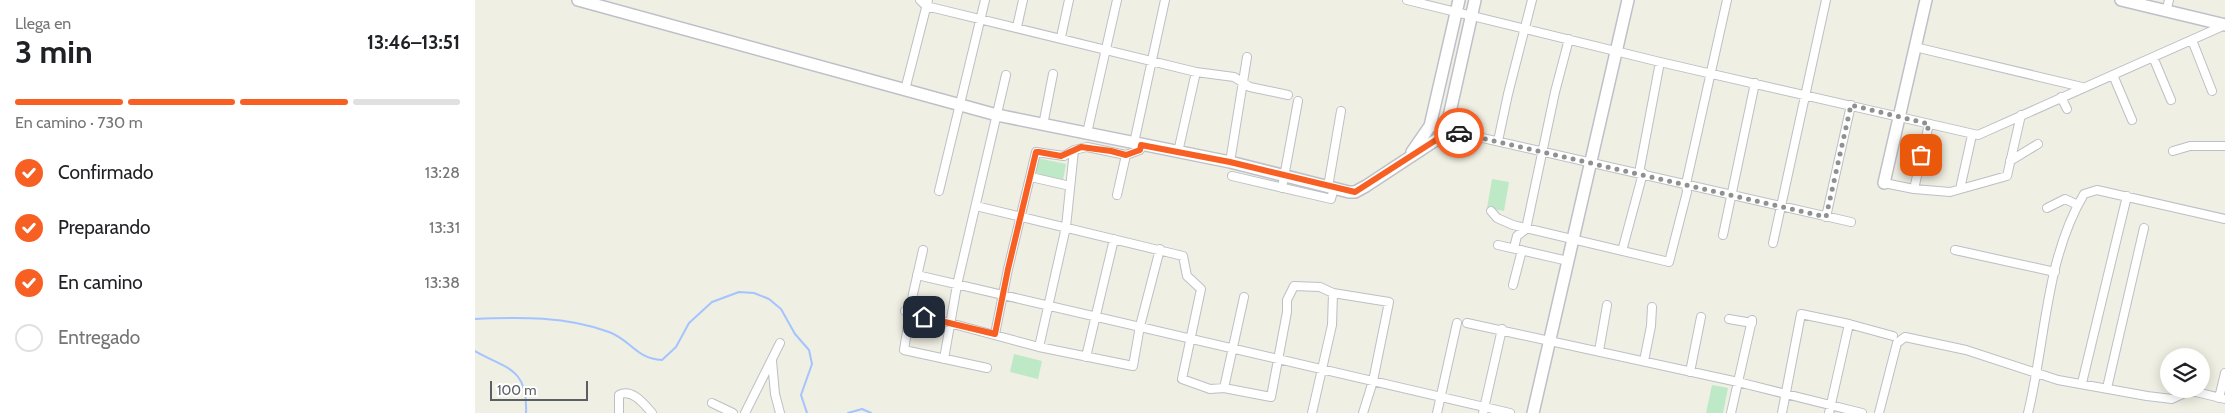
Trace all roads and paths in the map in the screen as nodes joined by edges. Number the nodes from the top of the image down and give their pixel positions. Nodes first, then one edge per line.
1 (578, 0) edge
2 (920, 0) edge
3 (985, 0) edge
4 (1023, 0) edge
5 (1069, 0) edge
6 (1117, 0) edge
7 (1165, 0) edge
8 (1407, 0) edge
9 (1459, 0) edge
10 (1475, 0) edge
11 (1532, 0) edge
12 (1627, 0) edge
13 (1727, 0) edge
14 (1826, 0) edge
15 (1926, 0) edge
16 (2121, 0) edge
17 (2169, 0) edge
18 (927, 3) edge
19 (1457, 12) junction
20 (2166, 12) junction
21 (1472, 16) junction
22 (981, 18) junction
23 (2225, 25) edge
24 (1017, 27) junction
25 (1526, 29) junction
26 (1061, 37) junction
27 (1569, 39) junction
28 (2192, 40) junction
29 (1915, 47) junction
30 (1106, 48) junction
31 (1616, 51) junction
32 (1247, 57) dead end
33 (2153, 57) junction
34 (1153, 60) junction
35 (1660, 62) junction
36 (1196, 72) junction
37 (1711, 72) junction
38 (1006, 74) dead end
39 (1053, 74) dead end
40 (2113, 74) junction
41 (1241, 82) junction
42 (1755, 83) junction
43 (2082, 87) junction
44 (905, 90) junction
45 (2212, 91) dead end
46 (1804, 94) junction
47 (1288, 95) dead end
48 (2061, 97) junction
49 (2171, 100) dead end
50 (1298, 101) dead end
51 (960, 105) junction
52 (1851, 105) junction
53 (2067, 109) dead end
54 (1341, 112) dead end
55 (997, 115) junction
56 (2021, 116) junction
57 (1899, 117) junction
58 (2132, 120) dead end
59 (1929, 124) junction
60 (1043, 125) junction
61 (1430, 126) junction
62 (1447, 130) junction
63 (1087, 133) junction
64 (1972, 135) junction
65 (1498, 141) junction
66 (1138, 144) junction
67 (2037, 144) dead end
68 (2225, 146) edge
69 (1074, 150) junction
70 (1542, 151) junction
71 (2173, 151) dead end
72 (1179, 152) junction
73 (1126, 155) junction
74 (1409, 156) junction
75 (2011, 161) junction
76 (1230, 162) junction
77 (1591, 162) junction
78 (1641, 173) junction
79 (1232, 176) dead end
80 (1285, 176) junction
81 (1031, 177) junction
82 (1885, 183) joint
83 (1686, 184) junction
84 (1070, 186) junction
85 (1282, 188) junction
86 (1331, 188) junction
87 (1914, 189) junction
88 (1959, 189) junction
89 (939, 191) dead end
90 (1117, 195) dead end
91 (1732, 195) junction
92 (2127, 196) junction
93 (2078, 204) junction
94 (976, 206) junction
95 (1780, 206) junction
96 (2047, 208) dead end
97 (1491, 211) dead end
98 (1021, 217) junction
99 (1826, 217) junction
100 (2225, 219) edge
101 (1851, 222) dead end
102 (1066, 228) junction
103 (2144, 228) dead end
104 (1526, 229) junction
105 (1723, 235) dead end
106 (1115, 239) junction
107 (1573, 239) junction
108 (1773, 243) dead end
109 (1498, 244) dead end
110 (1518, 249) junction
111 (923, 250) dead end
112 (1160, 250) junction
113 (1955, 250) dead end
114 (1622, 251) junction
115 (1568, 260) junction
116 (2055, 272) junction
117 (917, 275) junction
118 (957, 285) junction
119 (1513, 285) dead end
120 (1333, 293) junction
121 (1002, 295) junction
122 (1244, 297) dead end
123 (1607, 305) dead end
124 (1048, 306) junction
125 (1652, 307) dead end
126 (908, 312) junction
127 (1095, 316) junction
128 (1701, 317) dead end
129 (1729, 318) dead end
130 (1467, 322) dead end
131 (1457, 323) dead end
132 (951, 324) junction
133 (1849, 324) junction
134 (1140, 326) junction
135 (1502, 329) junction
136 (995, 334) junction
137 (1893, 336) dead end
138 (1190, 340) junction
139 (1549, 341) junction
140 (780, 343) dead end
141 (1039, 347) junction
142 (1234, 349) junction
143 (1599, 351) junction
144 (1086, 357) junction
145 (944, 358) junction
146 (771, 360) junction
147 (1278, 360) junction
148 (1644, 361) junction
149 (987, 368) dead end
150 (1323, 370) junction
151 (1690, 372) junction
152 (2036, 372) junction
153 (2225, 374) edge
154 (1373, 381) junction
155 (1738, 382) junction
156 (2082, 383) junction
157 (1225, 388) junction
158 (2107, 388) junction
159 (1786, 394) junction
160 (1441, 397) junction
161 (2222, 399) edge
162 (712, 403) dead end
163 (1830, 409) edge
164 (1484, 410) edge
165 (619, 413) edge
166 (652, 413) edge
167 (733, 413) edge
168 (745, 413) edge
169 (780, 413) edge
170 (1312, 413) edge
171 (1363, 413) edge
172 (1437, 413) edge
173 (1510, 413) edge
174 (1533, 413) edge
175 (1731, 413) edge
176 (1782, 413) edge
177 (1862, 413) edge
178 (1879, 413) edge
179 (2027, 413) edge

1 - 44 street
2 - 18 street
3 - 22 street
4 - 24 street
5 - 26 street
6 - 30 street
7 - 34 street
8 - 19 street
9 - 19 street
10 - 21 street
11 - 25 street
12 - 31 street
13 - 37 street
14 - 46 street
15 - 29 street
16 - 20 street
17 - 20 street
18 - 22 street
18 - 44 street
19 - 21 street
19 - 61 street
20 - 23 street
21 - 25 street
21 - 62 street
22 - 24 street
22 - 51 street
23 - 28 street
24 - 26 street
25 - 27 street
25 - 65 street
26 - 30 street
27 - 31 street
27 - 70 street
28 - 33 street
28 - 45 street
29 - 43 street
29 - 57 street
30 - 34 street
30 - 63 street
31 - 35 street
31 - 77 street
32 - 41 street
33 - 40 street
33 - 49 street
34 - 36 street
34 - 66 street
35 - 37 street
35 - 78 street
36 - 41 street
36 - 72 street
37 - 42 street
37 - 83 street
38 - 55 street
39 - 60 street
40 - 43 street
40 - 58 street
41 - 47 street
41 - 76 street
42 - 46 street
42 - 91 street
43 - 48 street
44 - 51 street
46 - 52 street
46 - 95 street
48 - 53 street
48 - 56 street
50 - 80 street
51 - 55 street
51 - 89 street
52 - 57 street
52 - 99 street
54 - 86 street
55 - 60 street
55 - 94 street
56 - 64 street
56 - 75 street
57 - 59 street
57 - 82 street
59 - 64 street
59 - 87 street
60 - 63 street
61 - 62 street
61 - 74 street
62 - 65 street
62 - 74 street
63 - 66 street
64 - 88 street
65 - 70 street
66 - 72 street
66 - 73 street
67 - 75 street
68 - 71 street
69 - 73 street
69 - 81 street
69 - 84 street
70 - 77 street
70 - 104 street
72 - 76 street
73 - 90 street
74 - 86 street
75 - 88 street
76 - 80 street
77 - 78 street
77 - 107 street
78 - 83 street
78 - 114 street
79 - 85 street
80 - 85 street
80 - 86 street
81 - 84 street
81 - 98 street
82 - 87 street
83 - 91 street
83 - 114 street
84 - 102 street
85 - 86 street
87 - 88 street
91 - 95 street
91 - 105 street
92 - 93 street
92 - 100 street
92 - 156 street
93 - 96 street
93 - 116 street
94 - 98 street
94 - 118 street
95 - 99 street
95 - 108 street
97 - 104 street
98 - 102 street
98 - 121 street
99 - 101 street
102 - 106 street
102 - 124 street
103 - 158 street
104 - 107 street
104 - 110 street
106 - 112 street
106 - 127 street
107 - 114 street
107 - 115 street
109 - 110 street
110 - 115 street
110 - 119 street
111 - 117 street
112 - 134 street
112 - 138 street
113 - 116 street
115 - 139 street
116 - 152 street
117 - 118 street
117 - 126 street
118 - 121 street
118 - 132 street
120 - 147 street
120 - 150 street
120 - 154 street
121 - 124 street
121 - 136 street
122 - 142 street
123 - 143 street
124 - 127 street
124 - 141 street
125 - 148 street
126 - 132 street
126 - 145 street
127 - 134 street
127 - 144 street
128 - 151 street
129 - 155 street
130 - 135 street
131 - 160 street
132 - 136 street
132 - 145 street
133 - 137 street
133 - 159 street
133 - 163 street
134 - 138 street
134 - 144 street
135 - 139 street
135 - 164 street
136 - 141 street
138 - 142 street
138 - 157 street
139 - 143 street
139 - 174 street
140 - 146 street
141 - 144 street
142 - 147 street
142 - 157 street
143 - 148 street
145 - 149 street
146 - 168 street
146 - 169 street
147 - 150 street
147 - 157 street
148 - 151 street
150 - 154 street
150 - 170 street
151 - 155 street
152 - 156 street
152 - 178 street
152 - 179 street
153 - 161 street
154 - 160 street
154 - 171 street
155 - 159 street
155 - 175 street
156 - 158 street
158 - 161 street
159 - 163 street
159 - 176 street
160 - 164 street
160 - 172 street
162 - 167 street
163 - 177 street
164 - 173 street
165 - 166 street

